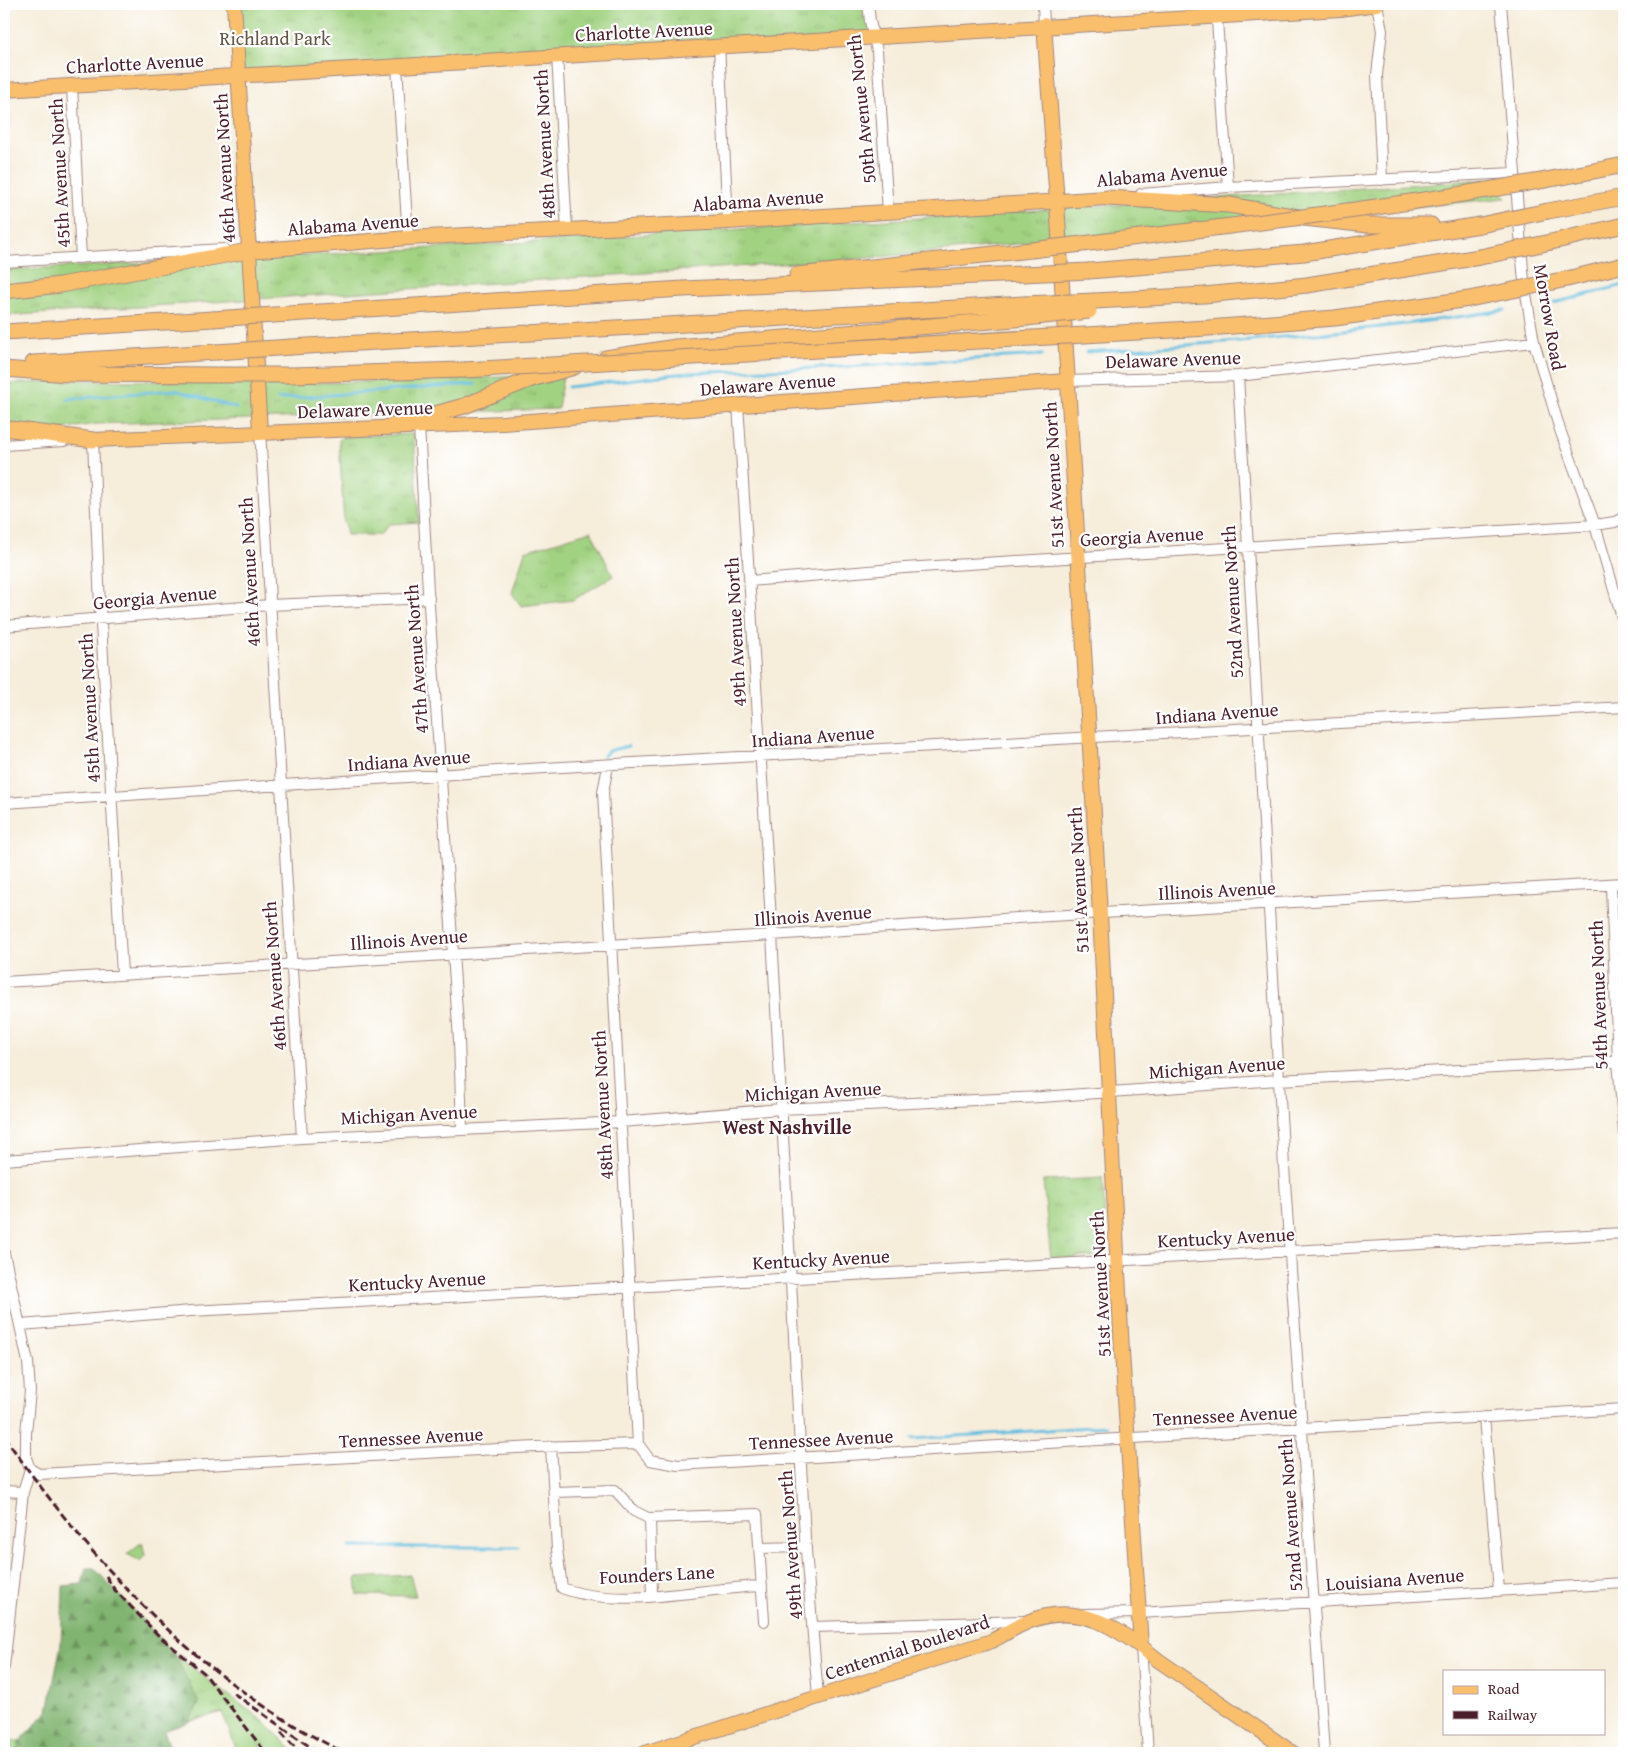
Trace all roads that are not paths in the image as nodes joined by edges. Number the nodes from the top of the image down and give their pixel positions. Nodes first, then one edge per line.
1 (234, 4) edge
2 (868, 4) edge
3 (1043, 4) edge
4 (1377, 4) edge
5 (1501, 4) edge
6 (1216, 9) edge
7 (1044, 26) junction
8 (873, 36) junction
9 (719, 45) junction
10 (557, 55) junction
11 (397, 66) junction
12 (237, 76) junction
13 (72, 86) junction
14 (4, 90) edge
15 (1624, 165) edge
16 (1514, 173) junction
17 (1382, 180) junction
18 (1228, 187) junction
19 (1624, 197) edge
20 (1107, 198) junction
21 (1056, 202) junction
22 (888, 211) junction
23 (728, 222) junction
24 (1480, 225) junction
25 (1624, 225) edge
26 (567, 230) junction
27 (1624, 236) edge
28 (408, 238) junction
29 (1551, 244) junction
30 (248, 251) junction
31 (81, 258) junction
32 (4, 262) edge
33 (1624, 265) edge
34 (683, 289) junction
35 (4, 291) edge
36 (1025, 311) junction
37 (4, 332) edge
38 (1534, 342) junction
39 (4, 367) edge
40 (1238, 376) junction
41 (1066, 381) junction
42 (738, 404) junction
43 (420, 426) junction
44 (388, 427) junction
45 (4, 428) edge
46 (260, 431) junction
47 (93, 440) junction
48 (4, 445) edge
49 (1624, 517) edge
50 (1595, 524) junction
51 (1247, 547) junction
52 (1077, 557) junction
53 (750, 581) junction
54 (429, 598) junction
55 (270, 605) junction
56 (101, 619) junction
57 (1624, 624) edge
58 (4, 626) edge
59 (1624, 708) edge
60 (1257, 728) junction
61 (1088, 739) junction
62 (759, 758) junction
63 (608, 766) junction
64 (442, 775) junction
65 (281, 785) junction
66 (111, 796) junction
67 (4, 803) edge
68 (1624, 883) edge
69 (1611, 886) junction
70 (1269, 905) junction
71 (1100, 914) junction
72 (772, 935) junction
73 (611, 945) junction
74 (453, 954) junction
75 (292, 964) junction
76 (122, 974) junction
77 (4, 982) edge
78 (1621, 1061) edge
79 (1279, 1080) junction
80 (1108, 1092) junction
81 (781, 1109) junction
82 (621, 1122) junction
83 (462, 1129) junction
84 (1624, 1132) edge
85 (302, 1138) junction
86 (4, 1160) edge
87 (1624, 1233) edge
88 (1289, 1251) junction
89 (4, 1253) edge
90 (1118, 1260) junction
91 (791, 1278) junction
92 (628, 1287) junction
93 (20, 1325) junction
94 (1624, 1409) edge
95 (1484, 1417) junction
96 (1302, 1428) junction
97 (1129, 1438) junction
98 (638, 1444) junction
99 (551, 1446) junction
100 (802, 1458) junction
101 (30, 1469) junction
102 (4, 1491) edge
103 (23, 1492) junction
104 (554, 1492) junction
105 (650, 1518) junction
106 (806, 1547) junction
107 (759, 1548) junction
108 (1624, 1583) edge
109 (762, 1586) junction
110 (1499, 1590) junction
111 (652, 1595) junction
112 (1313, 1602) junction
113 (1139, 1613) junction
114 (1079, 1614) junction
115 (764, 1621) dead end
116 (1029, 1621) junction
117 (812, 1627) junction
118 (1141, 1646) junction
119 (4, 1667) edge
120 (818, 1696) junction
121 (645, 1753) edge
122 (1148, 1753) edge
123 (1293, 1753) edge
124 (1324, 1753) edge

1 - 12 main road, 46th Avenue North
2 - 8 street, 50th Avenue North
3 - 7 street, 51st Avenue North
4 - 6 main road, Charlotte Avenue
4 - 17 street
5 - 16 street, Morrow Road
6 - 7 main road, Charlotte Avenue
6 - 18 street
7 - 8 main road, Charlotte Avenue
7 - 21 main road, 51st Avenue North
8 - 9 main road, Charlotte Avenue
8 - 22 street, 50th Avenue North
9 - 10 main road, Charlotte Avenue
9 - 23 street
10 - 11 main road, Charlotte Avenue
10 - 26 street, 48th Avenue North
11 - 12 main road, Charlotte Avenue
11 - 28 street
12 - 13 main road, Charlotte Avenue
12 - 30 main road, 46th Avenue North
13 - 14 main road, Charlotte Avenue
13 - 31 street, 45th Avenue North
15 - 34 highway, bridge
16 - 17 street, Alabama Avenue
16 - 38 street, Morrow Road
17 - 18 street, Alabama Avenue
18 - 20 street, Alabama Avenue
19 - 24 highway, bridge
20 - 21 main road, Alabama Avenue
20 - 24 highway
21 - 22 main road, Alabama Avenue
21 - 41 main road, 51st Avenue North
22 - 23 main road, Alabama Avenue
23 - 26 main road, Alabama Avenue
24 - 34 highway, bridge
25 - 29 highway
26 - 28 main road, Alabama Avenue
27 - 29 highway
28 - 30 main road, Alabama Avenue
29 - 36 highway, bridge
30 - 31 street, Alabama Avenue
30 - 35 highway
30 - 46 main road, 46th Avenue North
31 - 32 street, Alabama Avenue
33 - 39 highway, bridge
34 - 37 highway, bridge
36 - 39 highway, bridge
36 - 44 highway
38 - 40 street, Delaware Avenue
38 - 50 street, Morrow Road
40 - 41 street, Delaware Avenue
40 - 51 street, 52nd Avenue North
41 - 42 main road, Delaware Avenue
41 - 52 main road, 51st Avenue North
42 - 43 main road, Delaware Avenue
42 - 53 street, 49th Avenue North
43 - 44 main road, Delaware Avenue
43 - 54 street, 47th Avenue North
44 - 46 main road, Delaware Avenue
45 - 47 highway
46 - 47 main road, Delaware Avenue
46 - 55 street, 46th Avenue North
47 - 48 street, Delaware Avenue
47 - 56 street, 45th Avenue North
49 - 50 street, Georgia Avenue
50 - 51 street, Georgia Avenue
50 - 57 street, Morrow Road
51 - 52 street, Georgia Avenue
51 - 60 street, 52nd Avenue North
52 - 53 street, Georgia Avenue
52 - 61 main road, 51st Avenue North
53 - 62 street, 49th Avenue North
54 - 55 street, Georgia Avenue
54 - 64 street, 47th Avenue North
55 - 56 street, Georgia Avenue
55 - 65 street, 46th Avenue North
56 - 58 street, Georgia Avenue
56 - 66 street, 45th Avenue North
59 - 60 street, Indiana Avenue
60 - 61 street, Indiana Avenue
60 - 70 street, 52nd Avenue North
61 - 62 street, Indiana Avenue
61 - 71 main road, 51st Avenue North
62 - 63 street, Indiana Avenue
62 - 72 street, 49th Avenue North
63 - 64 street, Indiana Avenue
63 - 73 street, 48th Avenue North
64 - 65 street, Indiana Avenue
64 - 74 street, 47th Avenue North
65 - 66 street, Indiana Avenue
65 - 75 street, 46th Avenue North
66 - 67 street, Indiana Avenue
66 - 76 street, 45th Avenue North
68 - 69 street, Illinois Avenue
69 - 70 street, Illinois Avenue
69 - 78 street, 54th Avenue North
70 - 71 street, Illinois Avenue
70 - 79 street, 52nd Avenue North
71 - 72 street, Illinois Avenue
71 - 80 main road, 51st Avenue North
72 - 73 street, Illinois Avenue
72 - 81 street, 49th Avenue North
73 - 74 street, Illinois Avenue
73 - 82 street, 48th Avenue North
74 - 75 street, Illinois Avenue
74 - 83 street, 47th Avenue North
75 - 76 street, Illinois Avenue
75 - 85 street, 46th Avenue North
76 - 77 street, Illinois Avenue
78 - 79 street, Michigan Avenue
78 - 84 street, 54th Avenue North
79 - 80 street, Michigan Avenue
79 - 88 street, 52nd Avenue North
80 - 81 street, Michigan Avenue
80 - 90 main road, 51st Avenue North
81 - 82 street, Michigan Avenue
81 - 91 street, 49th Avenue North
82 - 83 street, Michigan Avenue
82 - 92 street, 48th Avenue North
83 - 85 street, Michigan Avenue
85 - 86 street, Michigan Avenue
87 - 88 street, Kentucky Avenue
88 - 90 street, Kentucky Avenue
88 - 96 street, 52nd Avenue North
89 - 93 street
90 - 91 street, Kentucky Avenue
90 - 97 main road, 51st Avenue North
91 - 92 street, Kentucky Avenue
91 - 100 street, 49th Avenue North
92 - 93 street, Kentucky Avenue
92 - 98 street, 48th Avenue North
93 - 101 street
94 - 95 street, Tennessee Avenue
95 - 96 street, Tennessee Avenue
95 - 110 street
96 - 97 street, Tennessee Avenue
96 - 112 street, 52nd Avenue North
97 - 100 street, Tennessee Avenue
97 - 113 main road, 51st Avenue North
98 - 99 street, Tennessee Avenue
98 - 100 street, Tennessee Avenue
99 - 101 street, Tennessee Avenue
99 - 104 street, Founders Lane
100 - 106 street, 49th Avenue North
101 - 103 street
102 - 103 street
103 - 119 street
104 - 105 street
104 - 111 street, Founders Lane
105 - 107 street
105 - 111 street
106 - 107 street
106 - 117 street, 49th Avenue North
107 - 109 street
108 - 110 street, Louisiana Avenue
109 - 111 street, Founders Lane
109 - 115 street
110 - 112 street, Louisiana Avenue
112 - 113 street, Louisiana Avenue
112 - 124 street, 52nd Avenue North
113 - 114 street, Louisiana Avenue
113 - 118 main road, 51st Avenue North
114 - 116 main road, Centennial Boulevard
114 - 118 main road, Centennial Boulevard
116 - 117 street
116 - 120 main road, Centennial Boulevard
117 - 120 street, 49th Avenue North
118 - 122 street, 51st Avenue North
118 - 123 main road, Centennial Boulevard
120 - 121 main road, Centennial Boulevard

